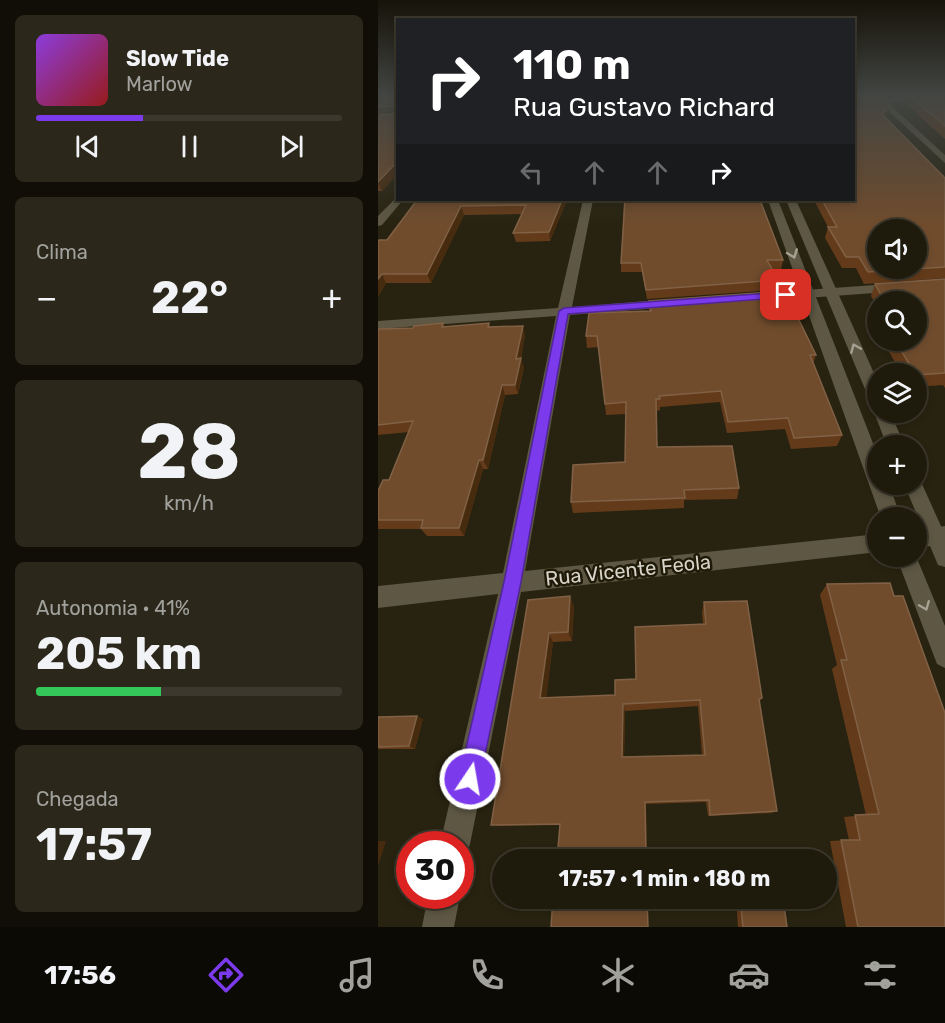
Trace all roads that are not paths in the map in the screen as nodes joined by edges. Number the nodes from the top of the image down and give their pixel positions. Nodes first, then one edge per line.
1 (922, 138) edge
2 (945, 160) edge
3 (396, 201) edge
4 (588, 201) edge
5 (773, 201) edge
6 (791, 201) edge
7 (378, 223) edge
8 (945, 284) edge
9 (831, 292) junction
10 (808, 294) junction
11 (750, 298) edge
12 (680, 303) edge
13 (564, 311) junction
14 (378, 325) edge
15 (867, 375) edge
16 (867, 453) edge
17 (917, 495) edge
18 (932, 537) edge
19 (867, 544) edge
20 (945, 558) edge
21 (910, 567) edge
22 (512, 582) junction
23 (378, 597) edge
24 (945, 656) edge
25 (458, 831) edge
26 (441, 909) edge
27 (438, 927) edge

1 - 2 street
3 - 7 street
4 - 13 street
5 -> 10 street
6 - 9 street
8 - 9 street
9 - 10 street
15 -> 9 street
10 - 11 street
10 - 16 street
12 - 13 street
13 - 14 street
13 - 22 street
17 - 18 street
18 - 20 street
19 - 22 street, Rua Vicente Feola
21 -> 24 street
22 - 23 street, Rua Vicente Feola
22 - 25 street
26 - 27 street

